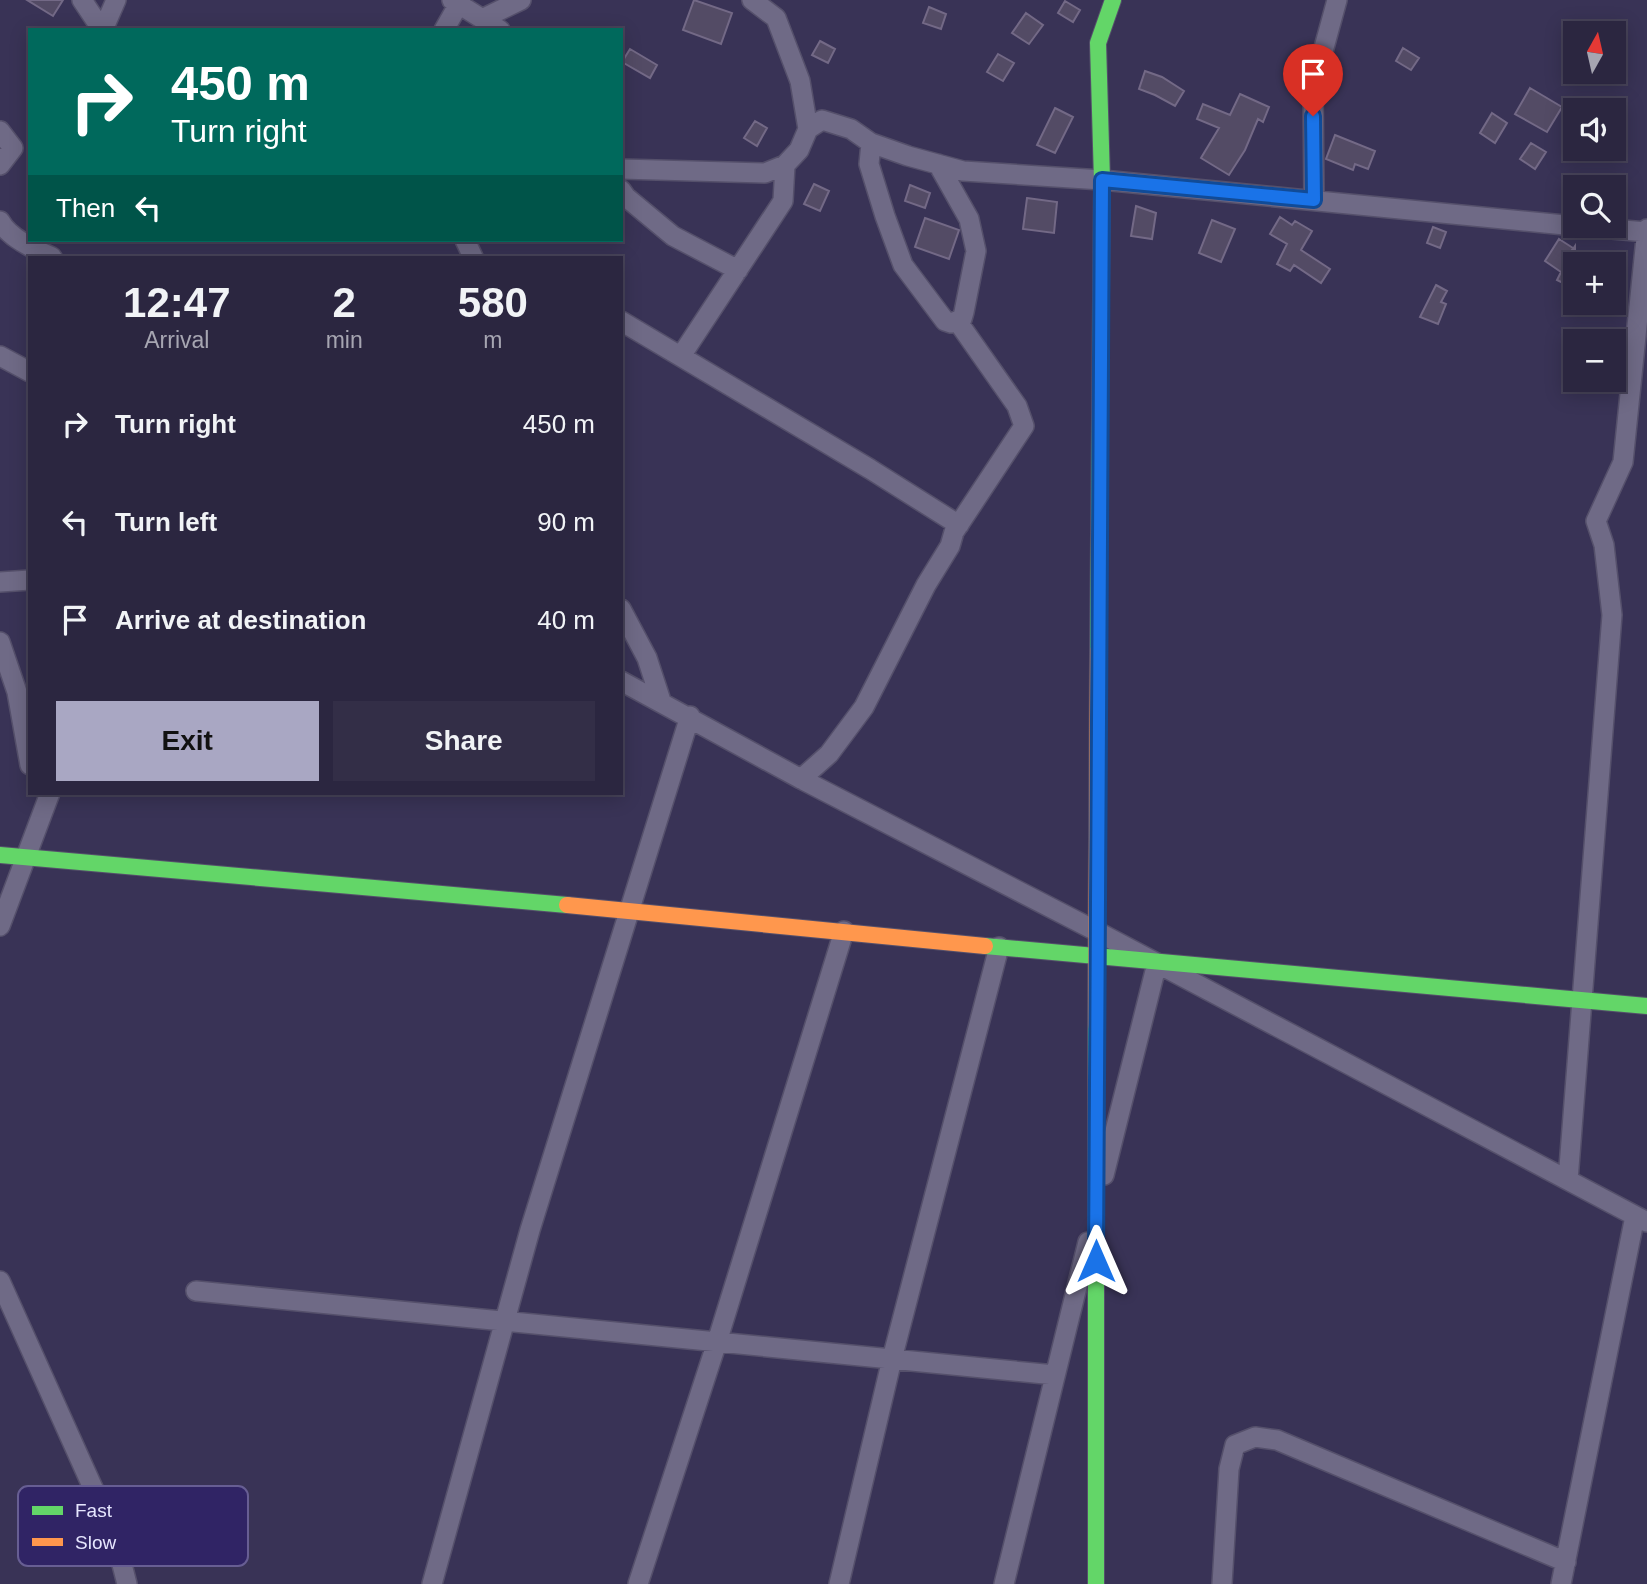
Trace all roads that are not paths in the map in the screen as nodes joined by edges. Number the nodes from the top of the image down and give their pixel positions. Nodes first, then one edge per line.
1 (82, 0) edge
2 (116, 0) edge
3 (521, 0) edge
4 (752, 0) edge
5 (1113, 0) edge
6 (1337, 0) edge
7 (457, 1) edge
8 (482, 19) junction
9 (101, 28) edge
10 (102, 28) edge
11 (445, 28) edge
12 (497, 28) edge
13 (808, 129) junction
14 (0, 131) edge
15 (871, 143) junction
16 (14, 148) edge
17 (938, 164) junction
18 (0, 165) edge
19 (785, 165) junction
20 (623, 169) edge
21 (1102, 180) junction
22 (623, 193) edge
23 (1314, 200) junction
24 (0, 221) edge
25 (1563, 225) edge
26 (1626, 230) edge
27 (1647, 231) edge
28 (50, 256) edge
29 (738, 270) junction
30 (623, 322) edge
31 (958, 322) junction
32 (0, 356) edge
33 (681, 356) junction
34 (28, 371) edge
35 (959, 525) junction
36 (28, 580) edge
37 (0, 582) edge
38 (623, 613) edge
39 (0, 642) edge
40 (4, 663) edge
41 (623, 682) edge
42 (661, 701) junction
43 (690, 716) junction
44 (28, 754) edge
45 (801, 779) junction
46 (37, 795) edge
47 (49, 795) edge
48 (42, 814) junction
49 (0, 855) edge
50 (25, 856) junction
51 (629, 910) junction
52 (0, 926) edge
53 (1096, 930) junction
54 (844, 932) junction
55 (999, 947) junction
56 (1096, 957) junction
57 (1157, 963) junction
58 (1580, 1000) junction
59 (1647, 1006) edge
60 (1568, 1180) junction
61 (1096, 1207) junction
62 (1641, 1219) edge
63 (0, 1281) edge
64 (195, 1291) dead end
65 (506, 1321) junction
66 (717, 1342) junction
67 (892, 1359) junction
68 (1055, 1375) junction
69 (92, 1486) edge
70 (1566, 1562) junction
71 (122, 1566) edge
72 (127, 1584) edge
73 (432, 1584) edge
74 (639, 1584) edge
75 (839, 1584) edge
76 (1004, 1584) edge
77 (1096, 1584) edge
78 (1222, 1584) edge
79 (1561, 1584) edge

1 - 9 street
2 - 10 street
3 - 8 street
4 - 13 street
5 - 21 street
6 - 23 street
7 - 8 street
7 - 11 street
8 - 12 street
13 - 15 street
13 - 19 street
14 - 16 street
15 - 17 street
15 - 31 street
16 - 18 street
17 - 21 street
17 - 31 street
19 - 20 street
19 - 29 street
21 - 23 street
21 - 53 street
22 - 29 street
23 - 25 street
24 - 28 street
26 - 27 street
27 - 58 street
29 - 33 street
30 - 33 street
31 - 35 street
32 - 34 street
33 - 35 street
35 - 45 street
36 - 37 street
38 - 42 street
39 - 40 street
40 - 44 street
41 - 42 street
42 - 43 street
43 - 45 street
43 - 51 street
45 - 53 street
46 - 48 street
47 - 48 street
48 - 50 street
49 - 50 street
50 - 51 street
50 - 52 street
51 - 54 street
51 - 65 street
53 - 56 street
53 - 57 street
54 - 55 street
54 - 66 street
55 - 56 street
55 - 67 street
56 - 57 street
56 - 61 street
57 - 58 street
57 - 60 street
57 - 61 street
58 - 59 street
58 - 60 street
60 - 62 street
61 - 68 street
61 - 77 street
62 - 70 street
63 - 69 street
64 - 65 street
65 - 66 street
65 - 73 street
66 - 67 street
66 - 74 street
67 - 68 street
67 - 75 street
68 - 76 street
70 - 78 street
70 - 79 street
71 - 72 street

